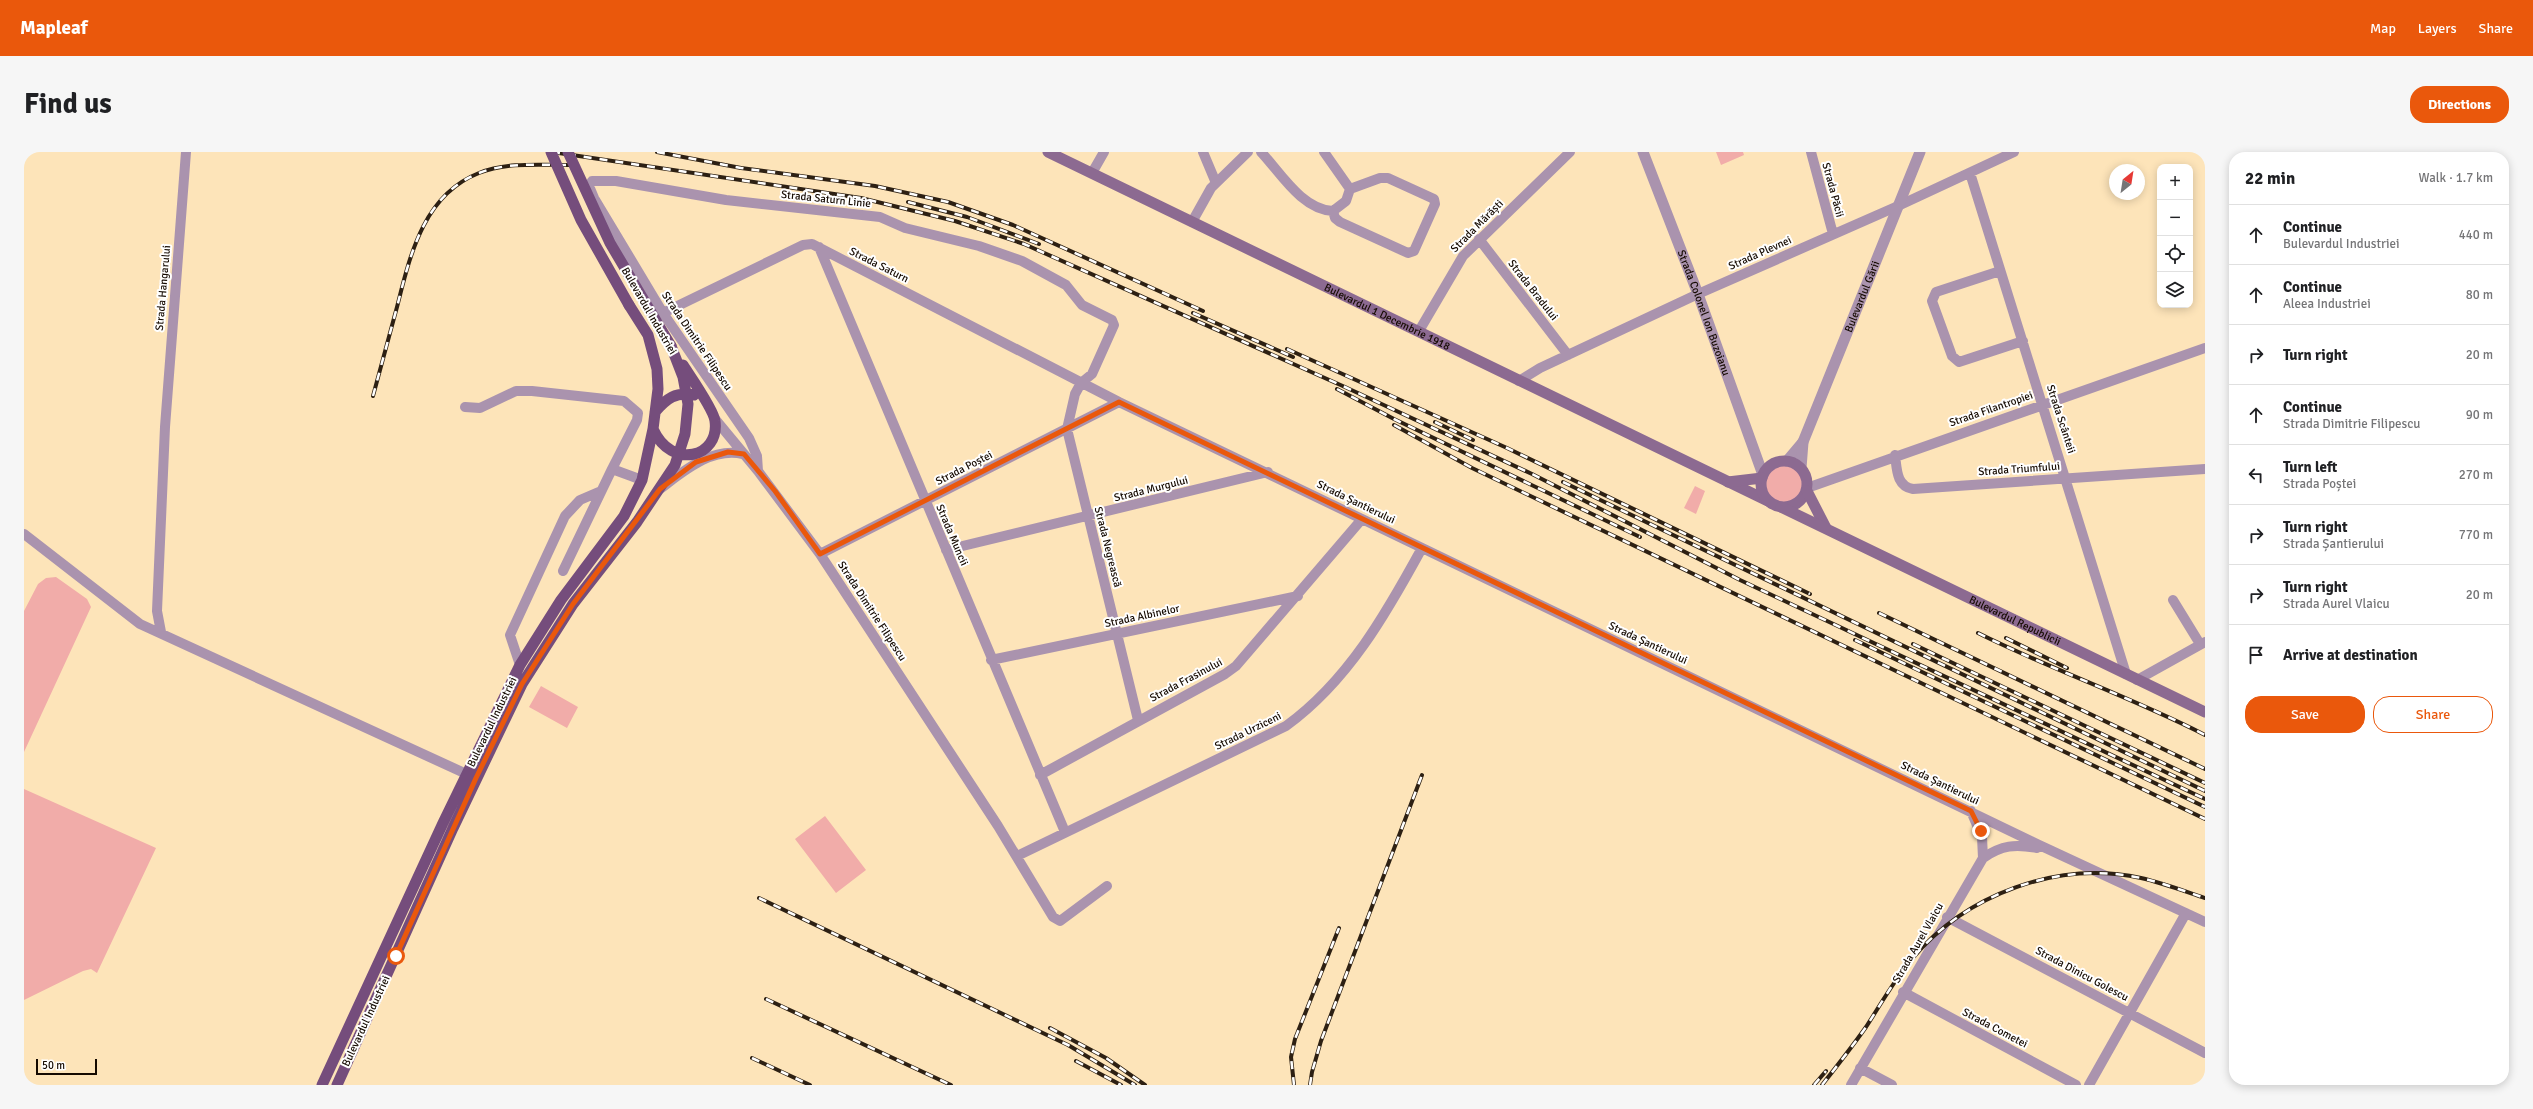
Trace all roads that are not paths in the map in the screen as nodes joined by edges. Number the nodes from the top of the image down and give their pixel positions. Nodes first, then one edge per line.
1 (186, 152) edge
2 (551, 152) edge
3 (568, 152) edge
4 (1048, 152) edge
5 (1104, 152) edge
6 (1203, 152) edge
7 (1248, 152) edge
8 (1261, 152) edge
9 (1324, 152) edge
10 (1570, 152) edge
11 (1643, 152) edge
12 (1811, 152) edge
13 (1920, 152) edge
14 (2014, 152) edge
15 (1092, 173) junction
16 (1970, 173) junction
17 (595, 180) joint
18 (1216, 183) junction
19 (1350, 189) junction
20 (1898, 206) junction
21 (1333, 211) junction
22 (1192, 222) junction
23 (1833, 234) junction
24 (1479, 239) junction
25 (819, 247) junction
26 (2000, 271) junction
27 (1698, 294) junction
28 (1082, 305) joint
29 (663, 313) junction
30 (1419, 331) junction
31 (2023, 341) junction
32 (671, 346) junction
33 (2205, 348) edge
34 (1568, 355) junction
35 (1519, 381) junction
36 (1081, 383) junction
37 (686, 394) junction
38 (705, 401) junction
39 (1119, 402) junction
40 (2043, 404) junction
41 (465, 407) dead end
42 (655, 412) junction
43 (715, 419) junction
44 (653, 429) junction
45 (1067, 429) junction
46 (1803, 442) junction
47 (694, 454) junction
48 (744, 454) junction
49 (1895, 455) junction
50 (679, 456) junction
51 (717, 456) junction
52 (1787, 461) junction
53 (1801, 468) junction
54 (612, 469) junction
55 (2205, 470) edge
56 (758, 471) junction
57 (1268, 472) junction
58 (1762, 476) junction
59 (2066, 477) junction
60 (642, 480) junction
61 (1727, 482) junction
62 (660, 489) junction
63 (1807, 489) junction
64 (601, 491) junction
65 (924, 501) junction
66 (1768, 501) junction
67 (1781, 507) junction
68 (1088, 517) junction
69 (1362, 519) junction
70 (1826, 528) junction
71 (24, 534) edge
72 (1422, 548) junction
73 (946, 550) junction
74 (820, 554) junction
75 (563, 571) dead end
76 (1298, 596) junction
77 (2173, 600) dead end
78 (161, 632) junction
79 (1118, 633) junction
80 (2202, 643) edge
81 (991, 660) junction
82 (520, 665) junction
83 (2126, 674) junction
84 (2137, 680) junction
85 (2205, 712) edge
86 (1138, 720) junction
87 (1040, 775) junction
88 (471, 776) junction
89 (1971, 811) junction
90 (1064, 832) junction
91 (2050, 850) junction
92 (1017, 856) junction
93 (1983, 858) junction
94 (1107, 886) dead end
95 (2186, 913) junction
96 (1947, 917) junction
97 (2205, 922) edge
98 (1903, 992) junction
99 (2130, 1012) junction
100 (2205, 1053) edge
101 (1860, 1068) junction
102 (322, 1085) edge
103 (337, 1085) edge
104 (1851, 1085) edge
105 (1892, 1085) edge
106 (2076, 1085) edge
107 (2089, 1085) edge

1 - 78 street, Strada Hangarului
2 - 42 main road, Bulevardul Industriei, bridge
3 - 32 main road, Bulevardul Industriei, bridge
4 - 15 main road, Bulevardul 1 Decembrie 1918
5 - 15 street
6 - 18 street
7 - 18 street
8 - 21 street
9 - 19 street
10 - 24 street, Strada Mărăști
11 - 27 street, Strada Colonel Ion Buzoianu
12 - 23 street, Strada Păcii
13 - 20 street, Bulevardul Gării
14 - 16 street, Strada Plevnei
15 - 22 main road, Bulevardul 1 Decembrie 1918
16 - 20 street, Strada Plevnei
16 - 26 street, Strada Scânteii
17 - 28 street, Strada Saturn Linie
17 - 29 street, Strada Dimitrie Filipescu
18 - 22 street
19 - 21 street
19 - 21 street
20 - 23 street, Strada Plevnei
20 - 46 street, Bulevardul Gării
22 - 30 main road, Bulevardul 1 Decembrie 1918
23 - 27 street, Strada Plevnei
24 - 30 street, Strada Mărăști
24 - 34 street, Strada Bradului
25 - 29 street, Strada Saturn
25 - 36 street, Strada Saturn
25 - 65 street, Strada Muncii
26 - 31 street, Strada Scânteii
26 - 31 street
27 - 34 street, Strada Plevnei
27 - 58 street, Strada Colonel Ion Buzoianu
28 - 36 street, Strada Negrească
29 - 56 street, Strada Dimitrie Filipescu
30 - 35 main road, Bulevardul 1 Decembrie 1918
31 - 40 street, Strada Scânteii
32 - 37 main road, Bulevardul Industriei
32 - 38 main road
33 - 40 street, Strada Filantropiei
34 - 35 street, Strada Plevnei
35 - 61 main road, Bulevardul 1 Decembrie 1918
36 - 39 street, Strada Șantierului
36 - 45 street, Strada Negrească
37 - 38 main road
37 - 42 main road
37 - 50 main road, Bulevardul Industriei
38 - 43 main road
39 - 45 street, Strada Poștei
39 - 57 street, Strada Șantierului
40 - 49 street, Strada Filantropiei
40 - 59 street, Strada Scânteii
41 - 54 street
42 - 44 main road, Bulevardul Industriei
43 - 47 main road
43 - 48 street
44 - 50 main road
44 - 60 main road, Bulevardul Industriei
45 - 65 street, Strada Poștei
45 - 68 street, Strada Negrească
46 - 52 street, Bulevardul Gării
46 - 53 street, Bulevardul Gării
47 - 50 main road
47 - 51 street
48 - 51 street
48 - 56 street
49 - 59 street, Strada Triumfului
49 - 63 street, Strada Filantropiei
50 - 62 main road, Bulevardul Industriei
51 - 62 street
52 - 53 main road
52 - 58 main road
53 - 63 main road
54 - 60 street
54 - 64 street
55 - 59 street, Strada Triumfului
56 - 74 street, Strada Dimitrie Filipescu
57 - 68 street, Strada Murgului
57 - 69 street, Strada Șantierului
58 - 61 main road
58 - 66 main road
59 - 83 street, Strada Scânteii
60 - 82 main road, Bulevardul Industriei
61 - 66 main road, Bulevardul 1 Decembrie 1918
62 - 88 main road, Bulevardul Industriei
63 - 67 main road
63 - 70 main road
64 - 75 street
64 - 82 street
65 - 73 street, Strada Muncii
65 - 74 street, Strada Poștei
66 - 67 main road
67 - 70 main road, Bulevardul Republicii
68 - 73 street, Strada Murgului
68 - 79 street, Strada Negrească
69 - 72 street, Strada Șantierului
69 - 76 street, Strada Frasinului
70 - 83 main road, Bulevardul Republicii
71 - 78 street
72 - 89 street, Strada Șantierului
72 - 90 street, Strada Urziceni
73 - 81 street, Strada Muncii
74 - 92 street, Strada Dimitrie Filipescu
76 - 79 street, Strada Albinelor
76 - 86 street, Strada Frasinului
77 - 80 street
78 - 88 street
79 - 81 street, Strada Albinelor
79 - 86 street, Strada Negrească
80 - 84 street
81 - 87 street, Strada Muncii
82 - 88 main road, Bulevardul Industriei
83 - 84 main road, Bulevardul Republicii
84 - 85 main road, Bulevardul Republicii
86 - 87 street, Strada Frasinului
87 - 90 street, Strada Muncii
88 - 102 main road, Bulevardul Industriei
88 - 103 main road, Bulevardul Industriei
89 - 91 street, Strada Șantierului
89 - 93 street
90 - 92 street, Strada Urziceni
91 - 93 street
91 - 95 street, Strada Șantierului
92 - 94 street, Strada Dimitrie Filipescu
93 - 96 street, Strada Aurel Vlaicu
95 - 97 street, Strada Șantierului
95 - 99 street
96 - 98 street, Strada Aurel Vlaicu
96 - 99 street, Strada Dinicu Golescu
98 - 101 street, Strada Aurel Vlaicu
98 - 106 street, Strada Cometei
99 - 100 street, Strada Dinicu Golescu
99 - 107 street
101 - 104 street, Strada Aurel Vlaicu
101 - 105 street

